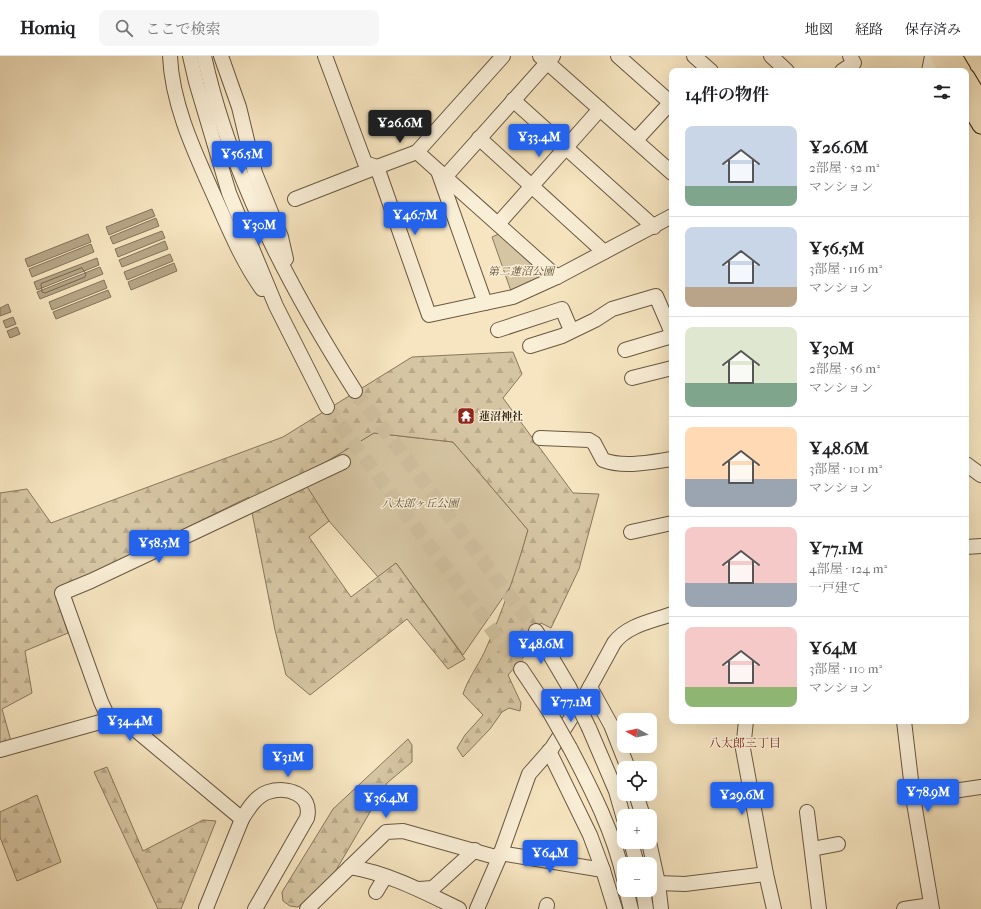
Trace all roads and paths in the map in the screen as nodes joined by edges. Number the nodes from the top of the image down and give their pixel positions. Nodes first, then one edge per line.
1 (170, 56) edge
2 (190, 56) edge
3 (204, 56) edge
4 (222, 56) edge
5 (325, 56) edge
6 (503, 56) edge
7 (618, 56) edge
8 (771, 56) edge
9 (850, 56) edge
10 (932, 56) edge
11 (939, 56) edge
12 (953, 56) edge
13 (547, 58) edge
14 (784, 68) edge
15 (846, 68) edge
16 (930, 68) edge
17 (946, 68) edge
18 (960, 68) edge
19 (203, 81) junction
20 (969, 82) edge
21 (513, 100) junction
22 (669, 101) edge
23 (981, 102) edge
24 (669, 105) edge
25 (969, 105) edge
26 (600, 109) junction
27 (981, 125) edge
28 (479, 138) junction
29 (636, 140) junction
30 (566, 148) junction
31 (417, 152) junction
32 (377, 167) junction
33 (669, 170) edge
34 (441, 173) junction
35 (532, 186) junction
36 (295, 200) dead end
37 (669, 218) edge
38 (498, 224) junction
39 (654, 227) junction
40 (604, 252) junction
41 (557, 277) junction
42 (292, 285) junction
43 (485, 303) junction
44 (276, 306) junction
45 (669, 327) edge
46 (498, 330) dead end
47 (571, 330) junction
48 (669, 335) edge
49 (530, 346) dead end
50 (625, 350) dead end
51 (669, 369) edge
52 (632, 378) dead end
53 (355, 391) tunnel mouth
54 (328, 407) tunnel mouth
55 (540, 438) dead end
56 (669, 459) edge
57 (343, 462) dead end
58 (969, 466) edge
59 (981, 475) edge
60 (669, 524) edge
61 (631, 532) dead end
62 (981, 546) edge
63 (969, 547) edge
64 (669, 615) edge
65 (536, 631) tunnel mouth
66 (521, 669) tunnel mouth
67 (590, 687) junction
68 (109, 719) junction
69 (746, 724) edge
70 (904, 724) edge
71 (0, 750) edge
72 (550, 751) junction
73 (625, 761) edge
74 (981, 787) edge
75 (913, 797) junction
76 (621, 809) edge
77 (807, 812) dead end
78 (242, 819) junction
79 (838, 844) dead end
80 (651, 849) edge
81 (812, 849) junction
82 (475, 850) junction
83 (500, 856) junction
84 (618, 857) edge
85 (350, 867) junction
86 (603, 870) junction
87 (766, 874) junction
88 (385, 877) junction
89 (658, 883) junction
90 (419, 889) junction
91 (376, 892) dead end
92 (628, 897) edge
93 (644, 897) edge
94 (932, 907) edge
95 (206, 908) edge
96 (255, 909) edge
97 (307, 909) edge
98 (459, 909) edge
99 (477, 909) edge
100 (615, 909) edge
101 (631, 909) edge
102 (646, 909) edge
103 (661, 909) edge
104 (774, 909) edge
105 (819, 909) edge
106 (904, 909) edge

1 - 44 street
2 - 19 street
3 - 19 street
4 - 42 street
5 - 32 street
6 - 31 street
7 - 22 street
8 - 14 street
9 - 15 street
10 - 16 street
11 - 17 main road
12 - 18 main road
13 - 21 street
13 - 26 street
19 - 42 street
19 - 44 street
20 - 23 main road
21 - 28 street
21 - 30 street
24 - 29 street
25 - 27 main road
26 - 29 street
26 - 30 street
28 - 34 street
28 - 35 street
29 - 33 street
30 - 35 street
30 - 39 street
31 - 32 street
31 - 34 street
32 - 36 street
32 - 43 street
34 - 38 street
34 - 43 street
35 - 38 street
35 - 40 street
37 - 39 street
38 - 41 street
39 - 40 street
40 - 41 street
41 - 43 street
42 - 53 street
44 - 54 street
45 - 47 street
46 - 47 street
47 - 49 street
48 - 50 street
51 - 52 street
55 - 56 street
57 - 68 street
58 - 59 street
60 - 61 street
62 - 63 street
64 - 67 street
65 - 76 street, bridge
66 - 84 street, bridge
67 - 72 street
67 - 73 street
68 - 71 street
68 - 78 street
69 - 87 street
70 - 75 street
72 - 83 street
72 - 86 street
74 - 75 street
75 - 94 street
77 - 81 street
78 - 95 street
78 - 96 street
79 - 81 street
80 - 89 street
81 - 105 street
82 - 83 street
82 - 85 street
82 - 90 street
83 - 86 street
83 - 99 street
85 - 88 street
85 - 97 street
86 - 100 street
87 - 89 street
87 - 104 street
88 - 90 street
88 - 91 street
89 - 103 street
90 - 98 street
92 - 101 street
93 - 102 street
94 - 106 street

